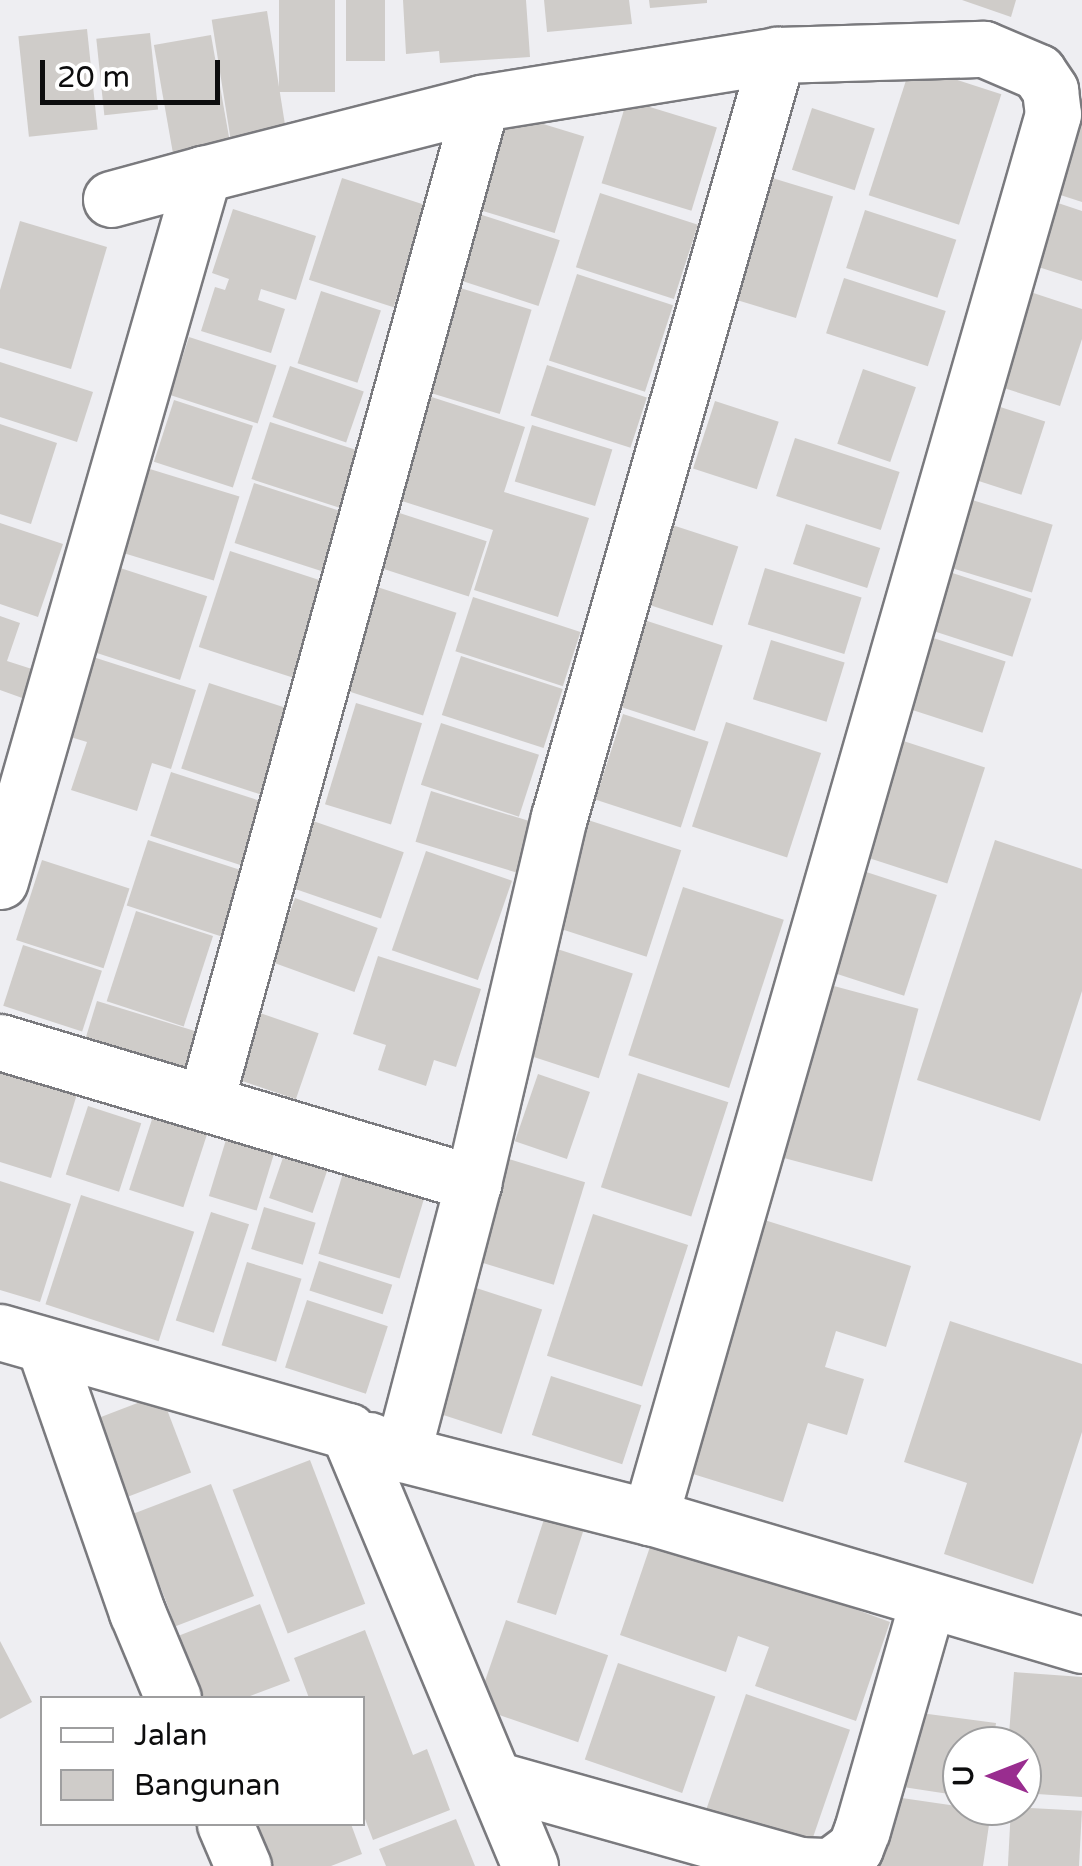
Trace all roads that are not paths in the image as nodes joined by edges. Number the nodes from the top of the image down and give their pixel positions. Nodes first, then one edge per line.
1 (778, 55) junction
2 (481, 103) junction
3 (203, 174) junction
4 (111, 199) dead end
5 (0, 882) edge
6 (0, 1042) edge
7 (205, 1102) junction
8 (473, 1183) junction
9 (23, 1340) edge
10 (348, 1431) junction
11 (402, 1454) junction
12 (650, 1517) junction
13 (928, 1600) junction
14 (1082, 1645) edge
15 (172, 1696) edge
16 (494, 1780) junction
17 (226, 1826) edge
18 (243, 1866) edge
19 (530, 1866) edge

1 - 2 street
1 - 8 street
1 - 12 street
2 - 3 street
2 - 7 street
3 - 4 street
3 - 5 street
6 - 7 street
7 - 8 street
8 - 11 street
9 - 10 street
9 - 15 street
10 - 11 street
10 - 16 street
11 - 12 street
12 - 13 street
13 - 14 street
13 - 16 street
16 - 19 street
17 - 18 street

